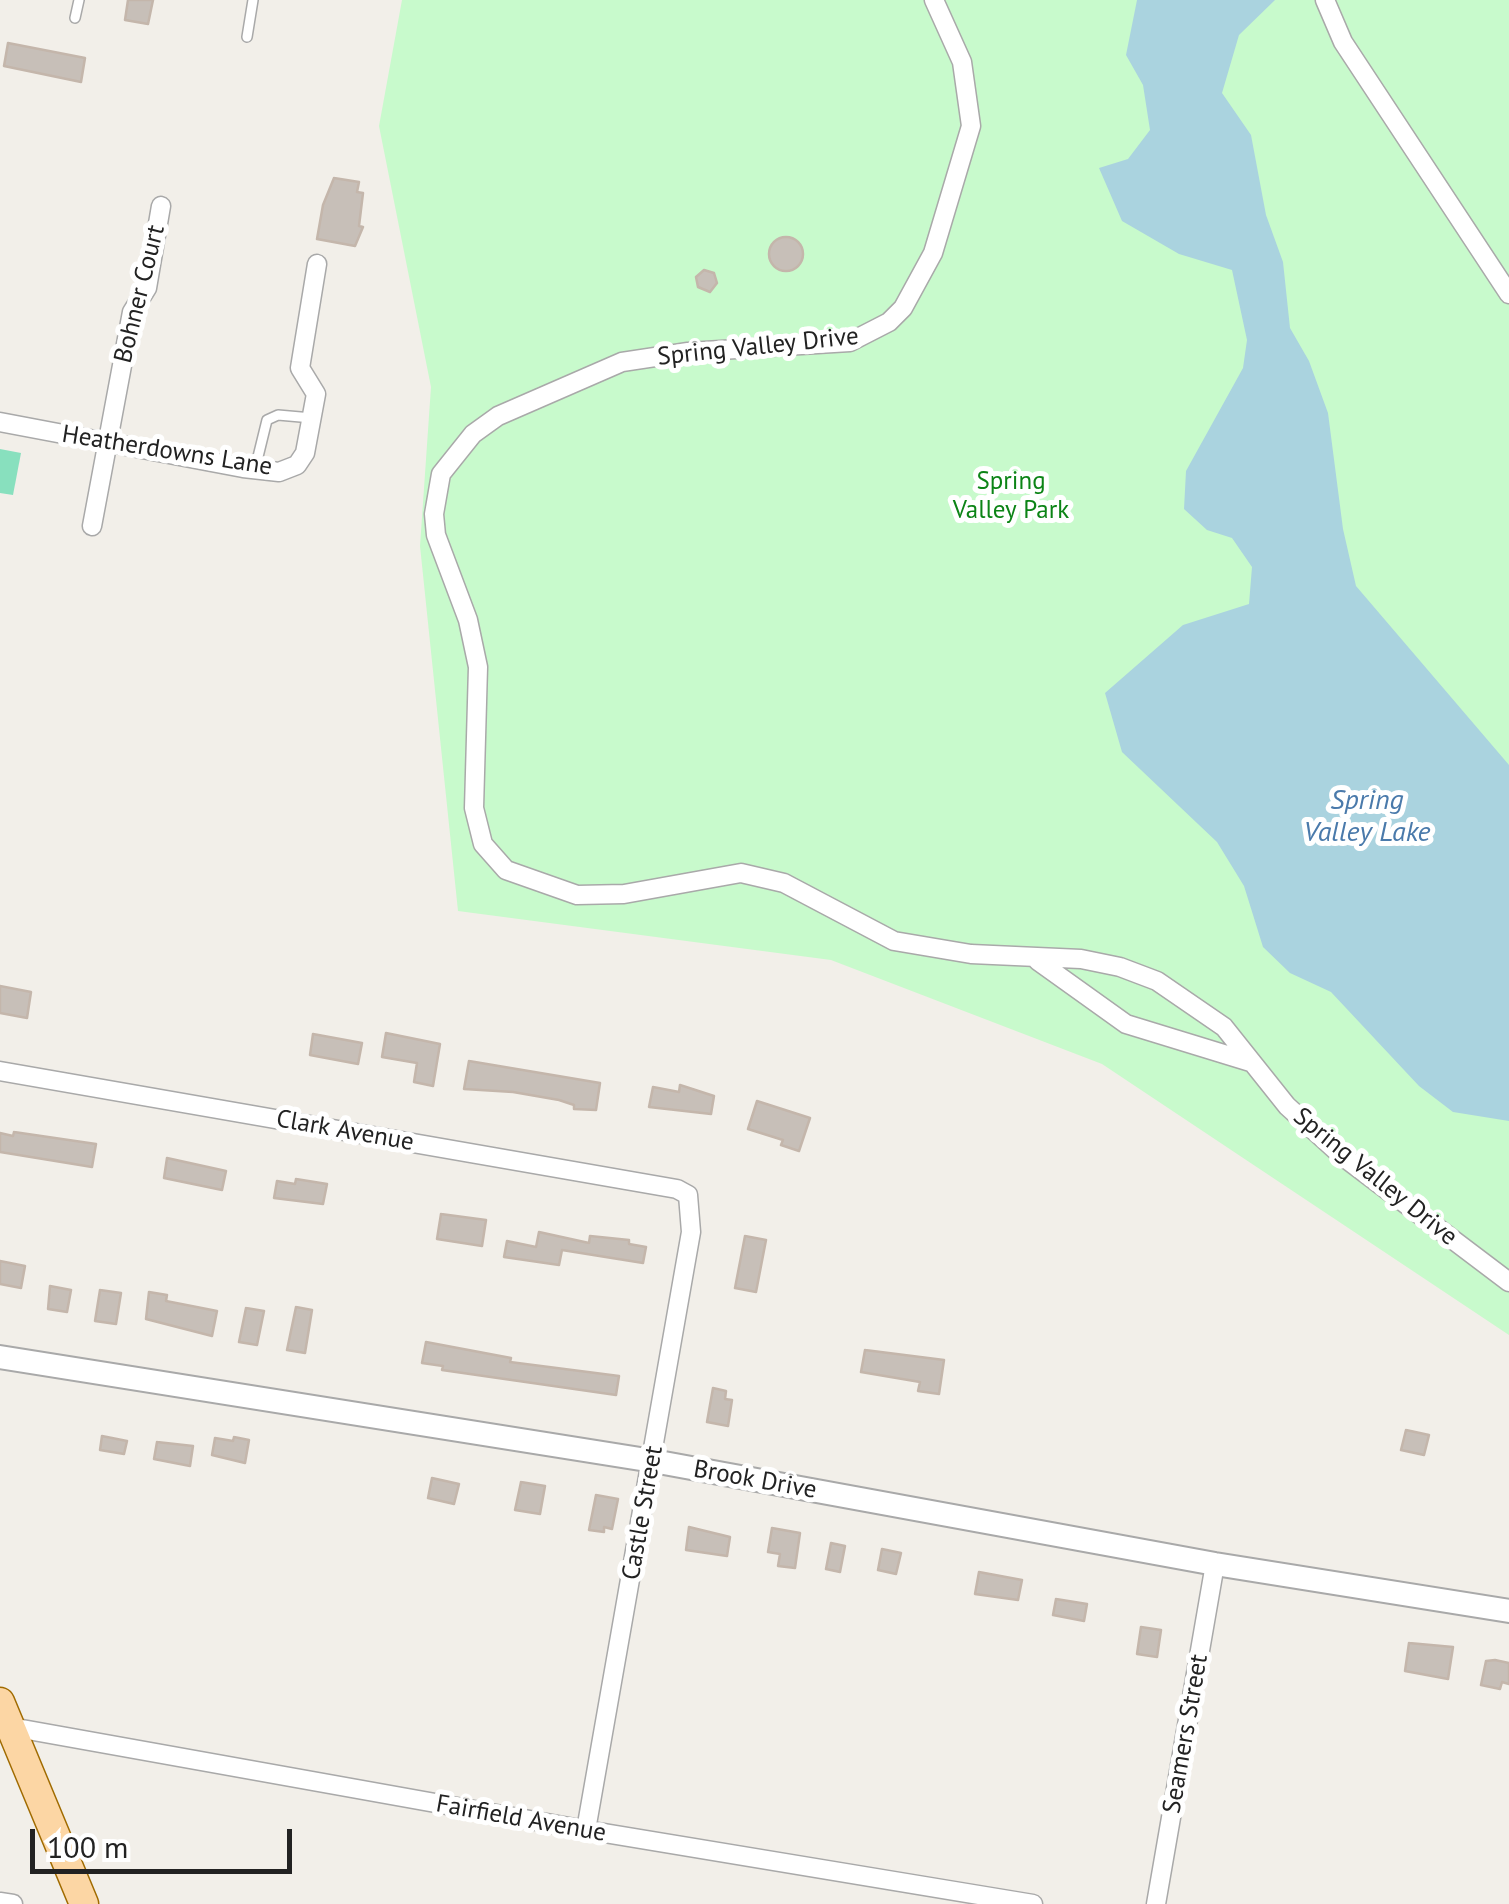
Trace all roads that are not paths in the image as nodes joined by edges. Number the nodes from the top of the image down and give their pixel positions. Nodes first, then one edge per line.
1 (79, 0) edge
2 (253, 0) edge
3 (934, 0) edge
4 (1325, 0) edge
5 (75, 18) dead end
6 (247, 37) dead end
7 (162, 206) dead end
8 (317, 264) dead end
9 (1509, 294) edge
10 (0, 422) edge
11 (311, 424) junction
12 (108, 442) junction
13 (254, 469) junction
14 (92, 526) dead end
15 (1038, 960) junction
16 (1250, 1062) junction
17 (0, 1071) edge
18 (688, 1196) joint
19 (1509, 1282) edge
20 (0, 1356) edge
21 (653, 1461) junction
22 (1215, 1564) junction
23 (1509, 1611) edge
24 (5, 1714) edge
25 (586, 1830) junction
26 (0, 1902) edge
27 (13, 1904) edge
28 (84, 1904) edge
29 (1034, 1904) edge
30 (1156, 1904) edge

1 - 5 lane
2 - 6 lane
3 - 15 street, Spring Valley Drive
4 - 9 street
7 - 12 street, Bohner Court
8 - 11 street
10 - 12 street, Heatherdowns Lane
11 - 13 street, Heatherdowns Lane
11 - 13 lane
12 - 13 street, Heatherdowns Lane
12 - 14 street, Bohner Court
15 - 16 street, Spring Valley Drive
15 - 16 street, Spring Valley Drive
16 - 19 street, Spring Valley Drive
17 - 18 street, Clark Avenue
18 - 21 street, Castle Street
20 - 21 street, Brook Drive
21 - 22 street, Brook Drive
21 - 25 street, Castle Street
22 - 23 street, Brook Drive
22 - 30 street, Seamers Street
24 - 25 street, Fairfield Avenue
24 - 28 main road
25 - 29 street, Fairfield Avenue
26 - 27 street

